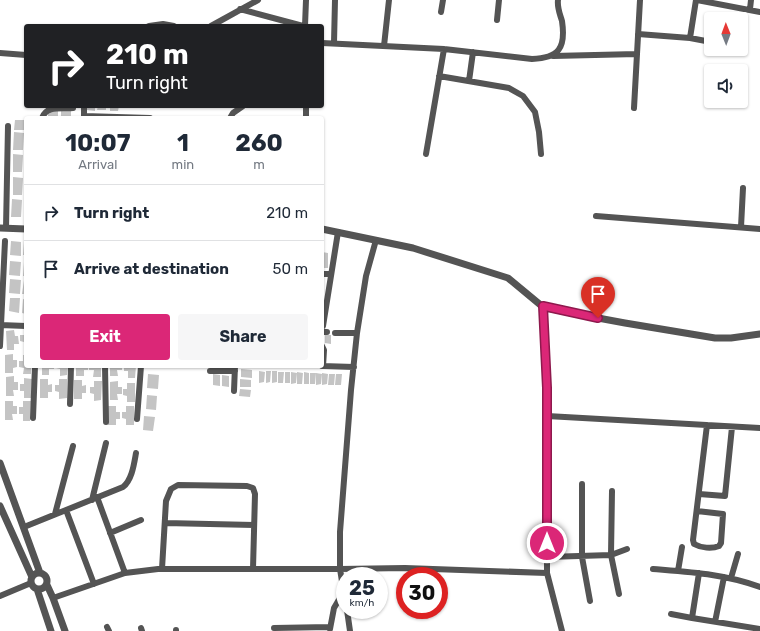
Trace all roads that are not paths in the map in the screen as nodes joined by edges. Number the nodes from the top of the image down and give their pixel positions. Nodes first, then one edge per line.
1 (258, 0) edge
2 (306, 0) edge
3 (335, 0) edge
4 (389, 0) edge
5 (443, 0) edge
6 (499, 0) edge
7 (558, 0) edge
8 (640, 0) edge
9 (697, 0) edge
10 (751, 0) edge
11 (240, 9) junction
12 (750, 9) junction
13 (441, 12) dead end
14 (760, 12) edge
15 (497, 20) dead end
16 (214, 24) edge
17 (296, 24) edge
18 (304, 24) edge
19 (638, 34) junction
20 (690, 38) junction
21 (704, 41) edge
22 (324, 42) edge
23 (334, 43) junction
24 (384, 46) junction
25 (444, 49) junction
26 (472, 52) junction
27 (0, 53) edge
28 (637, 54) junction
29 (24, 55) edge
30 (553, 56) junction
31 (439, 76) junction
32 (469, 81) junction
33 (73, 108) dead end
34 (240, 108) edge
35 (634, 108) dead end
36 (43, 116) edge
37 (231, 116) edge
38 (8, 126) dead end
39 (426, 154) dead end
40 (541, 154) dead end
41 (744, 188) dead end
42 (596, 216) dead end
43 (741, 227) junction
44 (3, 228) edge
45 (24, 229) edge
46 (324, 229) edge
47 (760, 229) edge
48 (338, 232) junction
49 (376, 240) junction
50 (5, 241) dead end
51 (324, 274) edge
52 (331, 274) junction
53 (324, 303) edge
54 (543, 306) junction
55 (0, 325) edge
56 (24, 326) edge
57 (324, 330) edge
58 (335, 333) dead end
59 (357, 333) junction
60 (760, 334) edge
61 (0, 346) edge
62 (324, 366) edge
63 (354, 367) junction
64 (35, 368) edge
65 (71, 368) edge
66 (105, 368) edge
67 (140, 368) edge
68 (235, 369) edge
69 (210, 371) dead end
70 (234, 391) dead end
71 (70, 404) dead end
72 (547, 416) junction
73 (33, 418) dead end
74 (137, 419) dead end
75 (106, 422) dead end
76 (707, 425) junction
77 (732, 427) junction
78 (760, 428) edge
79 (106, 443) dead end
80 (73, 446) dead end
81 (136, 454) dead end
82 (0, 463) edge
83 (582, 484) dead end
84 (612, 491) dead end
85 (699, 494) junction
86 (94, 498) junction
87 (0, 506) edge
88 (66, 510) junction
89 (697, 511) junction
90 (55, 514) junction
91 (141, 520) dead end
92 (165, 523) junction
93 (254, 525) junction
94 (24, 527) junction
95 (110, 532) junction
96 (682, 547) dead end
97 (627, 549) dead end
98 (738, 554) dead end
99 (611, 555) junction
100 (547, 557) junction
101 (582, 557) junction
102 (340, 567) edge
103 (388, 568) edge
104 (162, 569) junction
105 (253, 569) junction
106 (336, 569) edge
107 (653, 569) dead end
108 (678, 571) junction
109 (547, 572) junction
110 (40, 573) junction
111 (125, 573) junction
112 (699, 573) junction
113 (724, 577) junction
114 (732, 578) junction
115 (31, 580) junction
116 (94, 584) junction
117 (47, 585) junction
118 (760, 587) edge
119 (37, 589) junction
120 (619, 594) dead end
121 (0, 596) edge
122 (53, 598) junction
123 (590, 601) dead end
124 (336, 605) edge
125 (671, 614) dead end
126 (692, 618) junction
127 (348, 619) edge
128 (715, 622) junction
129 (274, 628) dead end
130 (330, 629) edge
131 (760, 629) edge
132 (51, 631) edge
133 (65, 631) edge
134 (350, 631) edge
135 (562, 631) edge

1 - 11 street
2 - 18 street
3 - 23 street
4 - 24 street
5 - 13 street
6 - 15 street
7 - 30 street
8 - 19 street
9 - 12 street
9 - 20 street
10 - 12 street
11 - 16 street
11 - 17 street
12 - 14 street
19 - 20 street
19 - 28 street
20 - 21 street
22 - 23 street
23 - 24 street
24 - 25 street
25 - 26 street
25 - 31 street
26 - 30 street
26 - 32 street
27 - 29 street
28 - 30 street
28 - 35 street
31 - 32 street
31 - 39 street
32 - 40 street
33 - 36 street
34 - 37 street
38 - 44 street
41 - 43 street
42 - 43 street
43 - 47 street
44 - 45 street
46 - 48 street
48 - 49 street
48 - 52 street
49 - 54 street
49 - 59 street
50 - 55 street
51 - 52 street
52 - 53 street
53 - 57 street
54 - 60 street
54 - 72 street
55 - 56 street
55 - 61 street
58 - 59 street
59 - 63 street
62 - 63 street
63 - 102 street
64 - 73 street
65 - 71 street
66 - 75 street
67 - 74 street
68 - 69 street
68 - 70 street
72 - 76 street
72 - 100 street
76 - 77 street
76 - 85 street
77 - 78 street
77 - 85 street
79 - 86 street
80 - 90 street
81 - 86 street
82 - 94 street
83 - 101 street
84 - 99 street
85 - 89 street
86 - 88 street
86 - 95 street
87 - 115 street
88 - 90 street
88 - 116 street
89 - 89 street
90 - 94 street
91 - 95 street
92 - 93 street
92 - 93 street
92 - 104 street
93 - 105 street
94 - 110 street
95 - 111 street
96 - 108 street
97 - 99 street
98 - 114 street
99 - 101 street
99 - 120 street
100 - 101 street
100 - 109 street
101 - 123 street
103 - 109 street
104 - 105 street
104 - 111 street
105 - 106 street
107 - 108 street
108 - 112 street
109 - 135 street
110 - 115 street
110 - 117 street
111 - 116 street
112 - 113 street
112 - 126 street
113 - 114 street
113 - 128 street
114 - 118 street
115 - 119 street
115 - 121 street
116 - 122 street
117 - 119 street
117 - 122 street
119 - 132 street
122 - 133 street
124 - 130 street
125 - 126 street
126 - 128 street
127 - 134 street
128 - 131 street
129 - 130 street

